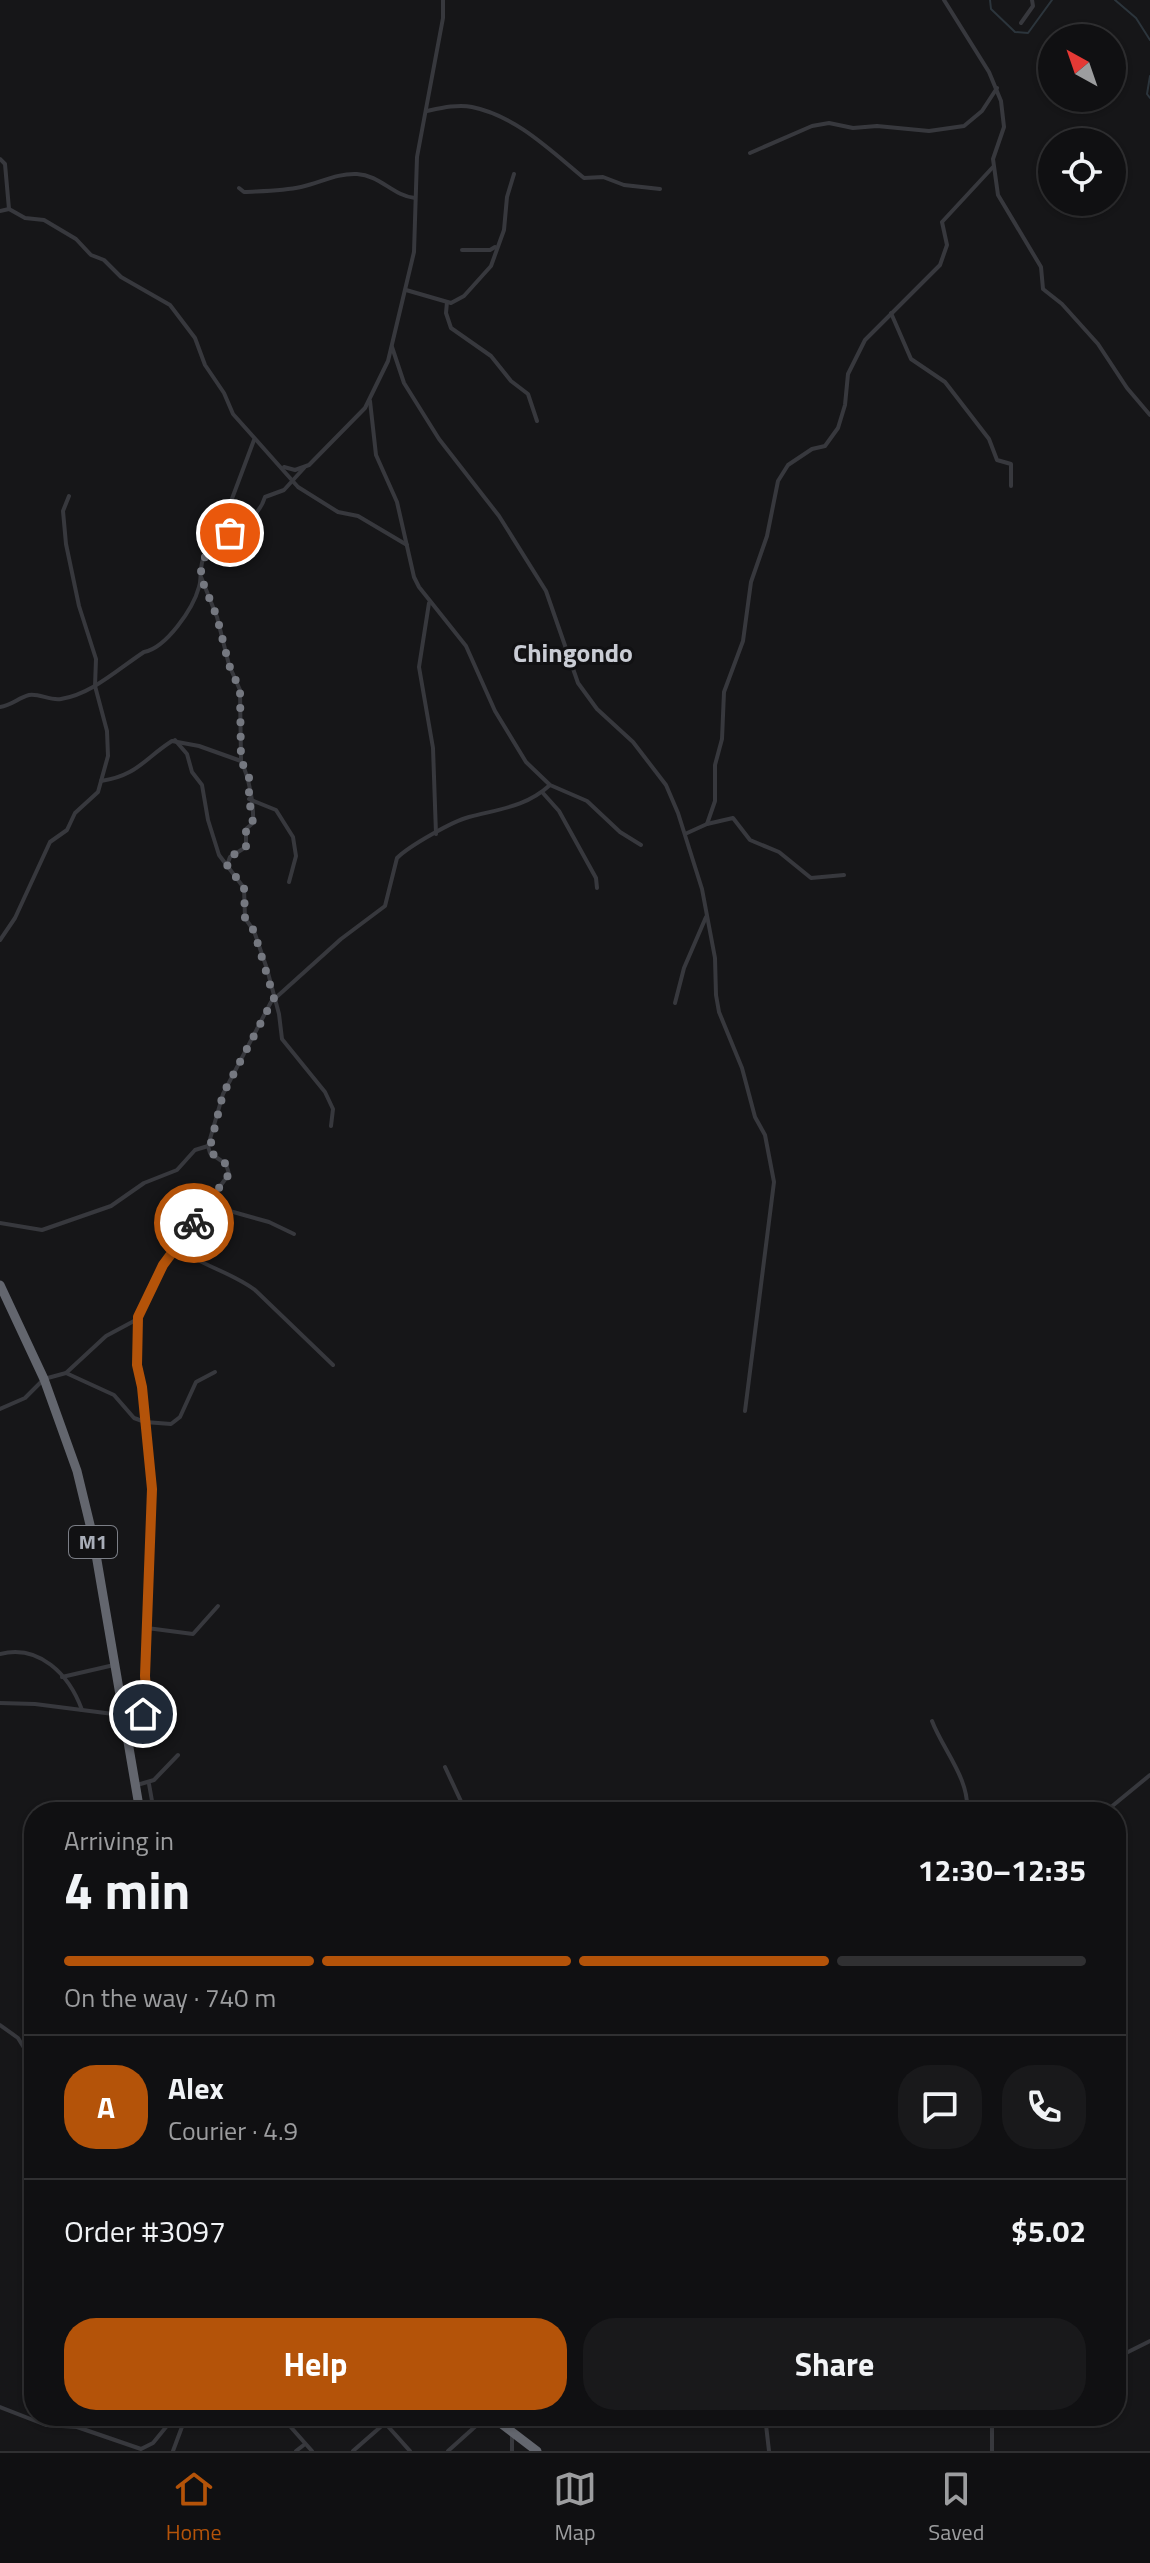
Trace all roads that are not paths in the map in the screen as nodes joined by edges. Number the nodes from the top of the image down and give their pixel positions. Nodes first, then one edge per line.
1 (443, 0) edge
2 (944, 0) edge
3 (1032, 0) edge
4 (1021, 23) dead end
5 (997, 88) junction
6 (427, 111) junction
7 (750, 153) dead end
8 (0, 159) edge
9 (993, 167) junction
10 (514, 174) dead end
11 (239, 188) dead end
12 (660, 189) dead end
13 (415, 198) junction
14 (9, 209) junction
15 (0, 211) edge
16 (496, 246) junction
17 (462, 250) dead end
18 (406, 290) junction
19 (447, 302) junction
20 (891, 313) junction
21 (392, 347) junction
22 (370, 401) junction
23 (1150, 415) edge
24 (537, 421) dead end
25 (254, 440) junction
26 (282, 467) junction
27 (305, 467) junction
28 (294, 480) junction
29 (1011, 486) dead end
30 (69, 496) dead end
31 (223, 536) junction
32 (407, 545) junction
33 (200, 575) junction
34 (430, 601) junction
35 (95, 686) junction
36 (0, 707) edge
37 (175, 740) junction
38 (241, 761) junction
39 (101, 781) junction
40 (550, 785) junction
41 (542, 792) junction
42 (249, 799) junction
43 (707, 824) junction
44 (436, 834) junction
45 (685, 834) junction
46 (641, 845) dead end
47 (227, 865) junction
48 (844, 875) dead end
49 (289, 882) dead end
50 (597, 888) dead end
51 (707, 915) junction
52 (1, 938) edge
53 (274, 998) junction
54 (675, 1003) dead end
55 (331, 1126) dead end
56 (208, 1146) junction
57 (0, 1223) edge
58 (190, 1229) junction
59 (294, 1234) dead end
60 (178, 1248) junction
61 (0, 1285) edge
62 (138, 1317) junction
63 (333, 1365) dead end
64 (215, 1372) dead end
65 (66, 1373) junction
66 (44, 1379) junction
67 (0, 1409) edge
68 (745, 1411) dead end
69 (145, 1422) junction
70 (218, 1606) dead end
71 (147, 1628) junction
72 (0, 1654) edge
73 (114, 1665) junction
74 (61, 1677) junction
75 (0, 1703) edge
76 (82, 1710) junction
77 (123, 1717) junction
78 (932, 1721) dead end
79 (178, 1755) dead end
80 (445, 1767) dead end
81 (1150, 1775) edge
82 (149, 1784) junction
83 (135, 1785) junction
84 (138, 1802) edge
85 (152, 1802) edge
86 (461, 1802) edge
87 (965, 1802) edge
88 (1117, 1802) edge
89 (0, 2025) edge
90 (24, 2048) edge
91 (1150, 2341) edge
92 (1126, 2353) edge
93 (0, 2407) edge
94 (24, 2416) edge
95 (62, 2426) edge
96 (167, 2426) edge
97 (182, 2426) edge
98 (290, 2426) edge
99 (382, 2426) edge
100 (388, 2426) edge
101 (477, 2426) edge
102 (504, 2426) edge
103 (766, 2426) edge
104 (993, 2426) edge
105 (513, 2432) junction
106 (522, 2440) junction
107 (305, 2444) junction
108 (173, 2451) edge
109 (296, 2451) edge
110 (312, 2451) edge
111 (353, 2451) edge
112 (410, 2451) edge
113 (448, 2451) edge
114 (512, 2451) edge
115 (524, 2451) edge
116 (537, 2451) edge
117 (769, 2451) edge
118 (992, 2451) edge

1 - 6 street
2 - 5 street
3 - 4 street
5 - 7 street
5 - 9 street
6 - 12 street
6 - 13 street
8 - 14 street
9 - 20 street
9 - 23 street
10 - 16 street
11 - 13 street
13 - 18 street
14 - 15 street
14 - 25 street
16 - 17 street
16 - 19 street
18 - 19 street
18 - 21 street
19 - 24 street
20 - 29 street
20 - 43 street
21 - 22 street
21 - 45 street
22 - 27 street
22 - 32 street
25 - 26 street
25 - 31 street
26 - 27 street
26 - 28 street
27 - 28 street
28 - 31 street
28 - 32 street
30 - 35 street
31 - 33 street
32 - 34 street
33 - 35 street
33 - 38 street
34 - 40 street
34 - 44 street
35 - 36 street
35 - 39 street
37 - 38 street
37 - 39 street
37 - 47 street
38 - 42 street
39 - 52 street
40 - 41 street
40 - 46 street
41 - 44 street
41 - 50 street
42 - 47 street
42 - 49 street
43 - 45 street
43 - 48 street
44 - 53 street
45 - 51 street
47 - 53 street
51 - 54 street
51 - 68 street
53 - 55 street
53 - 56 street
56 - 57 street
56 - 58 street
58 - 59 street
58 - 60 street
60 - 62 street
60 - 63 street
61 - 66 highway, M1
62 - 65 street
62 - 69 street
64 - 69 street
65 - 66 street
65 - 69 street
66 - 67 street
66 - 73 highway, M1
69 - 71 street
70 - 71 street
71 - 77 street
72 - 74 street
73 - 74 street
73 - 77 highway, M1
74 - 76 street
75 - 76 street
76 - 77 street
77 - 83 highway, M1
78 - 87 street
79 - 82 street
80 - 86 street
81 - 88 street
82 - 83 street
82 - 85 street
83 - 84 highway, M1
89 - 90 street
91 - 92 street
93 - 94 street
95 - 96 street
97 - 108 street
98 - 107 street
99 - 111 street
100 - 112 street
101 - 113 street
102 - 105 highway
103 - 117 street
104 - 118 street
105 - 106 highway
105 - 114 street
106 - 115 street
106 - 116 highway
107 - 109 street
107 - 110 street

